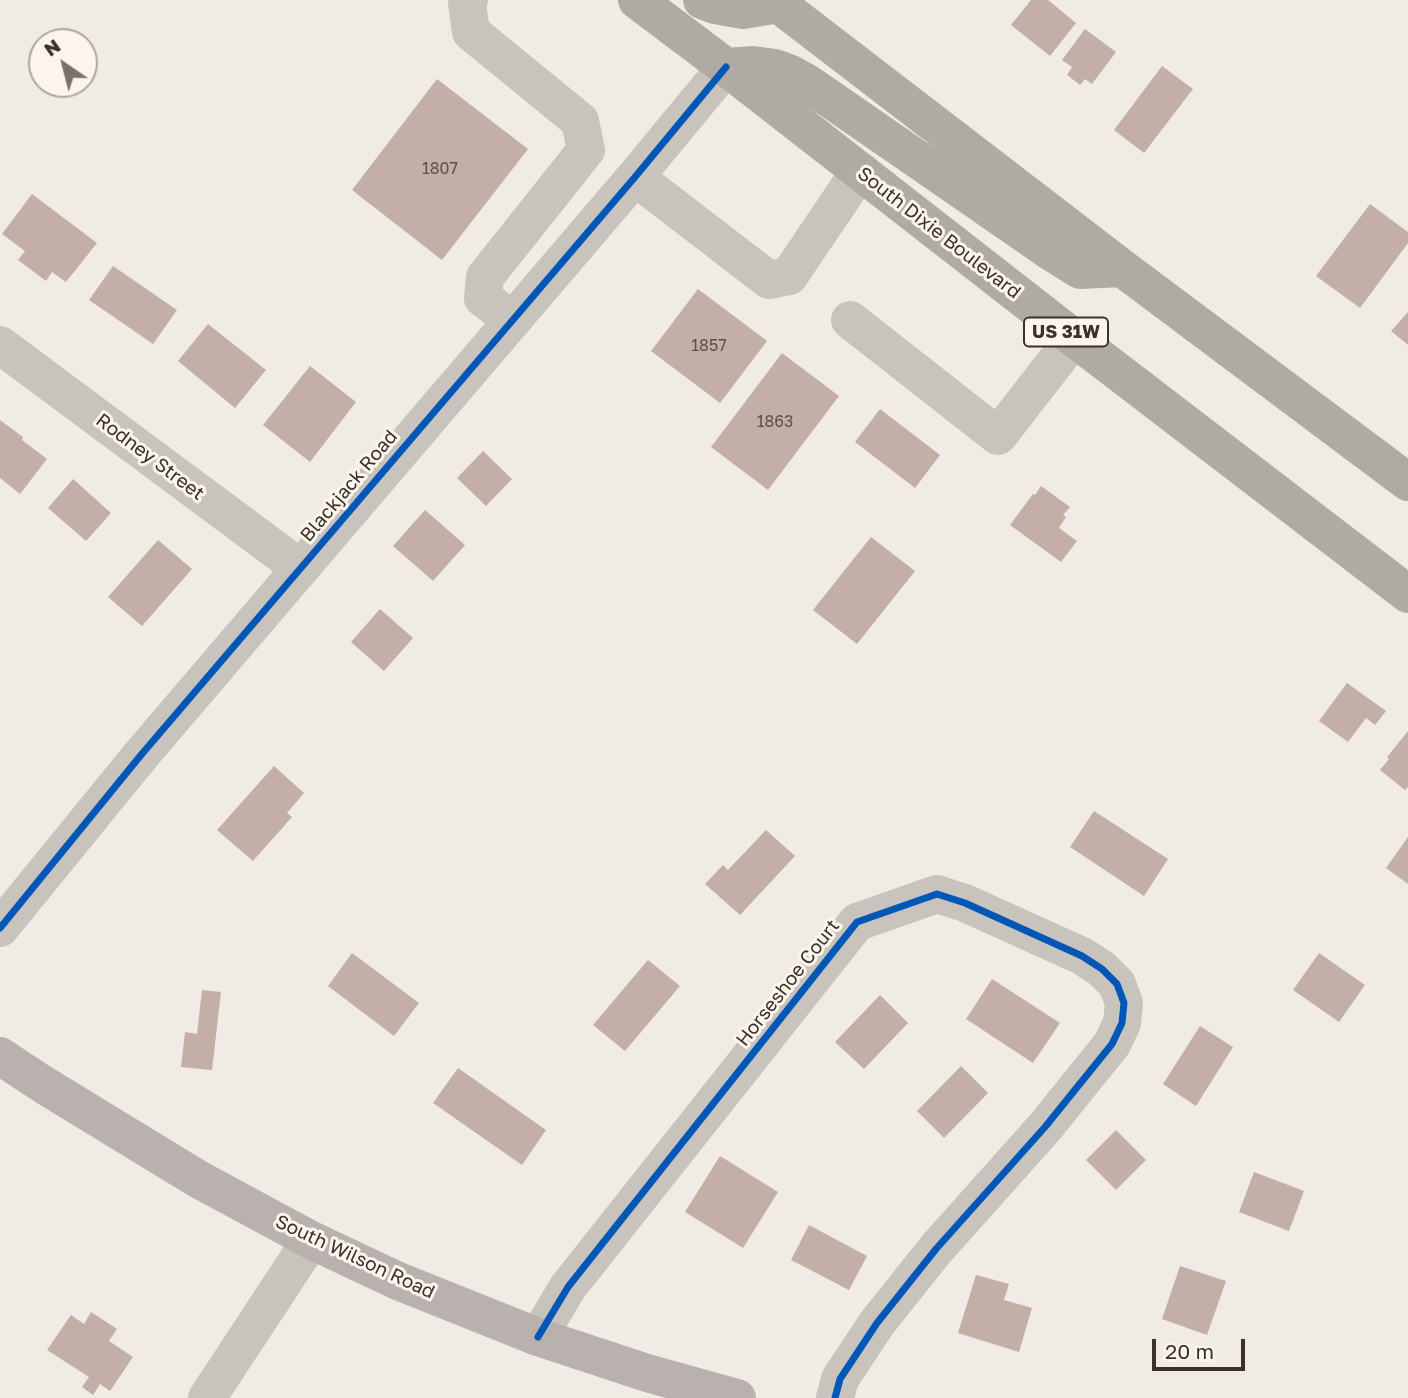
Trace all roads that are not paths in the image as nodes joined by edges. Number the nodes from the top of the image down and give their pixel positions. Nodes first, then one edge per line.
1 (469, 0) edge
2 (637, 0) edge
3 (702, 0) edge
4 (778, 1) edge
5 (726, 67) junction
6 (860, 171) junction
7 (635, 177) junction
8 (1122, 268) junction
9 (512, 320) junction
10 (850, 320) dead end
11 (1074, 338) junction
12 (0, 345) edge
13 (1408, 482) edge
14 (300, 568) junction
15 (1408, 594) edge
16 (0, 928) edge
17 (0, 1056) edge
18 (311, 1240) junction
19 (538, 1337) junction
20 (207, 1398) edge
21 (737, 1398) edge
22 (835, 1398) edge

1 - 9 street
2 - 5 highway, South Dixie Boulevard / US 31W
3 - 4 highway
4 - 8 highway
5 - 6 highway, South Dixie Boulevard / US 31W
5 - 7 street, Blackjack Road
5 - 8 highway
6 - 7 street
6 - 11 highway, South Dixie Boulevard / US 31W
7 - 9 street, Blackjack Road
8 - 13 highway
9 - 14 street, Blackjack Road
10 - 11 street
11 - 15 highway, South Dixie Boulevard / US 31W
12 - 14 street, Rodney Street
14 - 16 street, Blackjack Road
17 - 18 main road, South Wilson Road
18 - 19 main road, South Wilson Road
18 - 20 street
19 - 21 main road, South Wilson Road
19 - 22 street, Horseshoe Court

